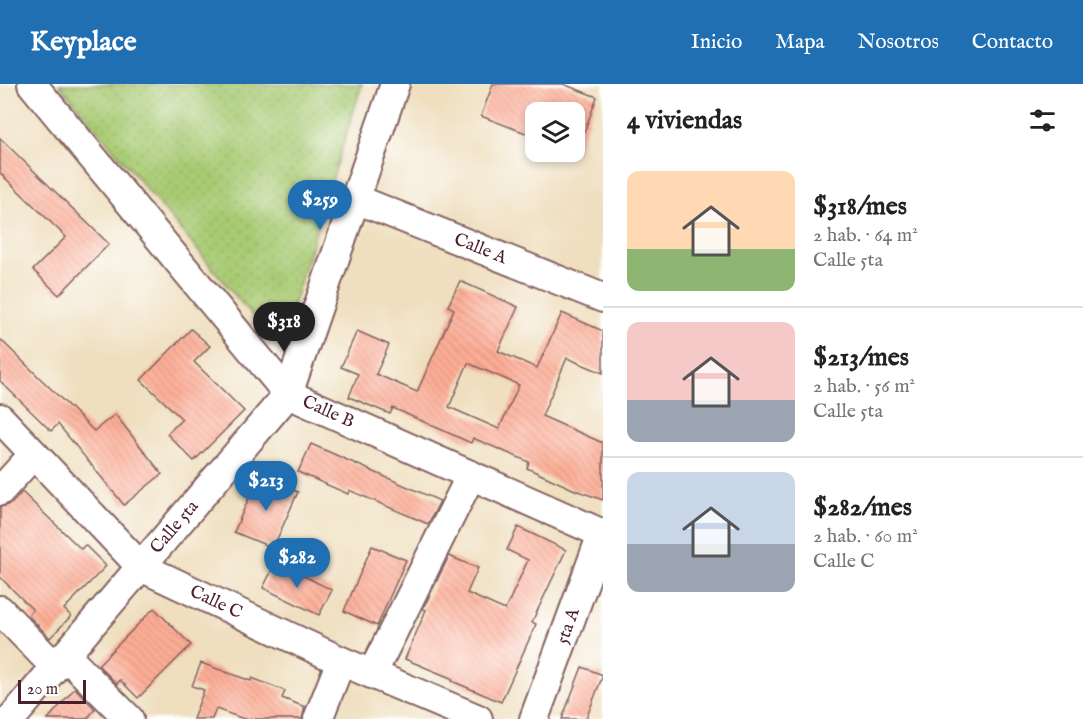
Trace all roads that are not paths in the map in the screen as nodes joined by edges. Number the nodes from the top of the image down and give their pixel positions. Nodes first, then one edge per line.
1 (32, 84) edge
2 (395, 84) edge
3 (356, 199) junction
4 (603, 298) edge
5 (288, 394) junction
6 (0, 418) edge
7 (34, 454) junction
8 (471, 475) junction
9 (0, 491) edge
10 (603, 534) edge
11 (141, 567) junction
12 (0, 610) edge
13 (60, 661) junction
14 (340, 661) junction
15 (372, 674) junction
16 (11, 719) edge
17 (129, 719) edge
18 (318, 719) edge
19 (478, 719) edge
20 (534, 719) edge

1 - 5 street, Calle B
2 - 3 street, Calle 5ta
3 - 4 street, Calle A
3 - 5 street, Calle 5ta
5 - 8 street, Calle B
5 - 11 street, Calle 5ta
6 - 7 street, Calle C
7 - 9 street
7 - 11 street, Calle C
8 - 10 street, Calle B
8 - 15 street
10 - 20 street, 5ta A
11 - 13 street, Calle 5ta
11 - 14 street, Calle C
12 - 13 street
13 - 16 street, Calle 5ta
13 - 17 street
14 - 15 street, Calle C
14 - 18 street
15 - 19 street, Calle C

